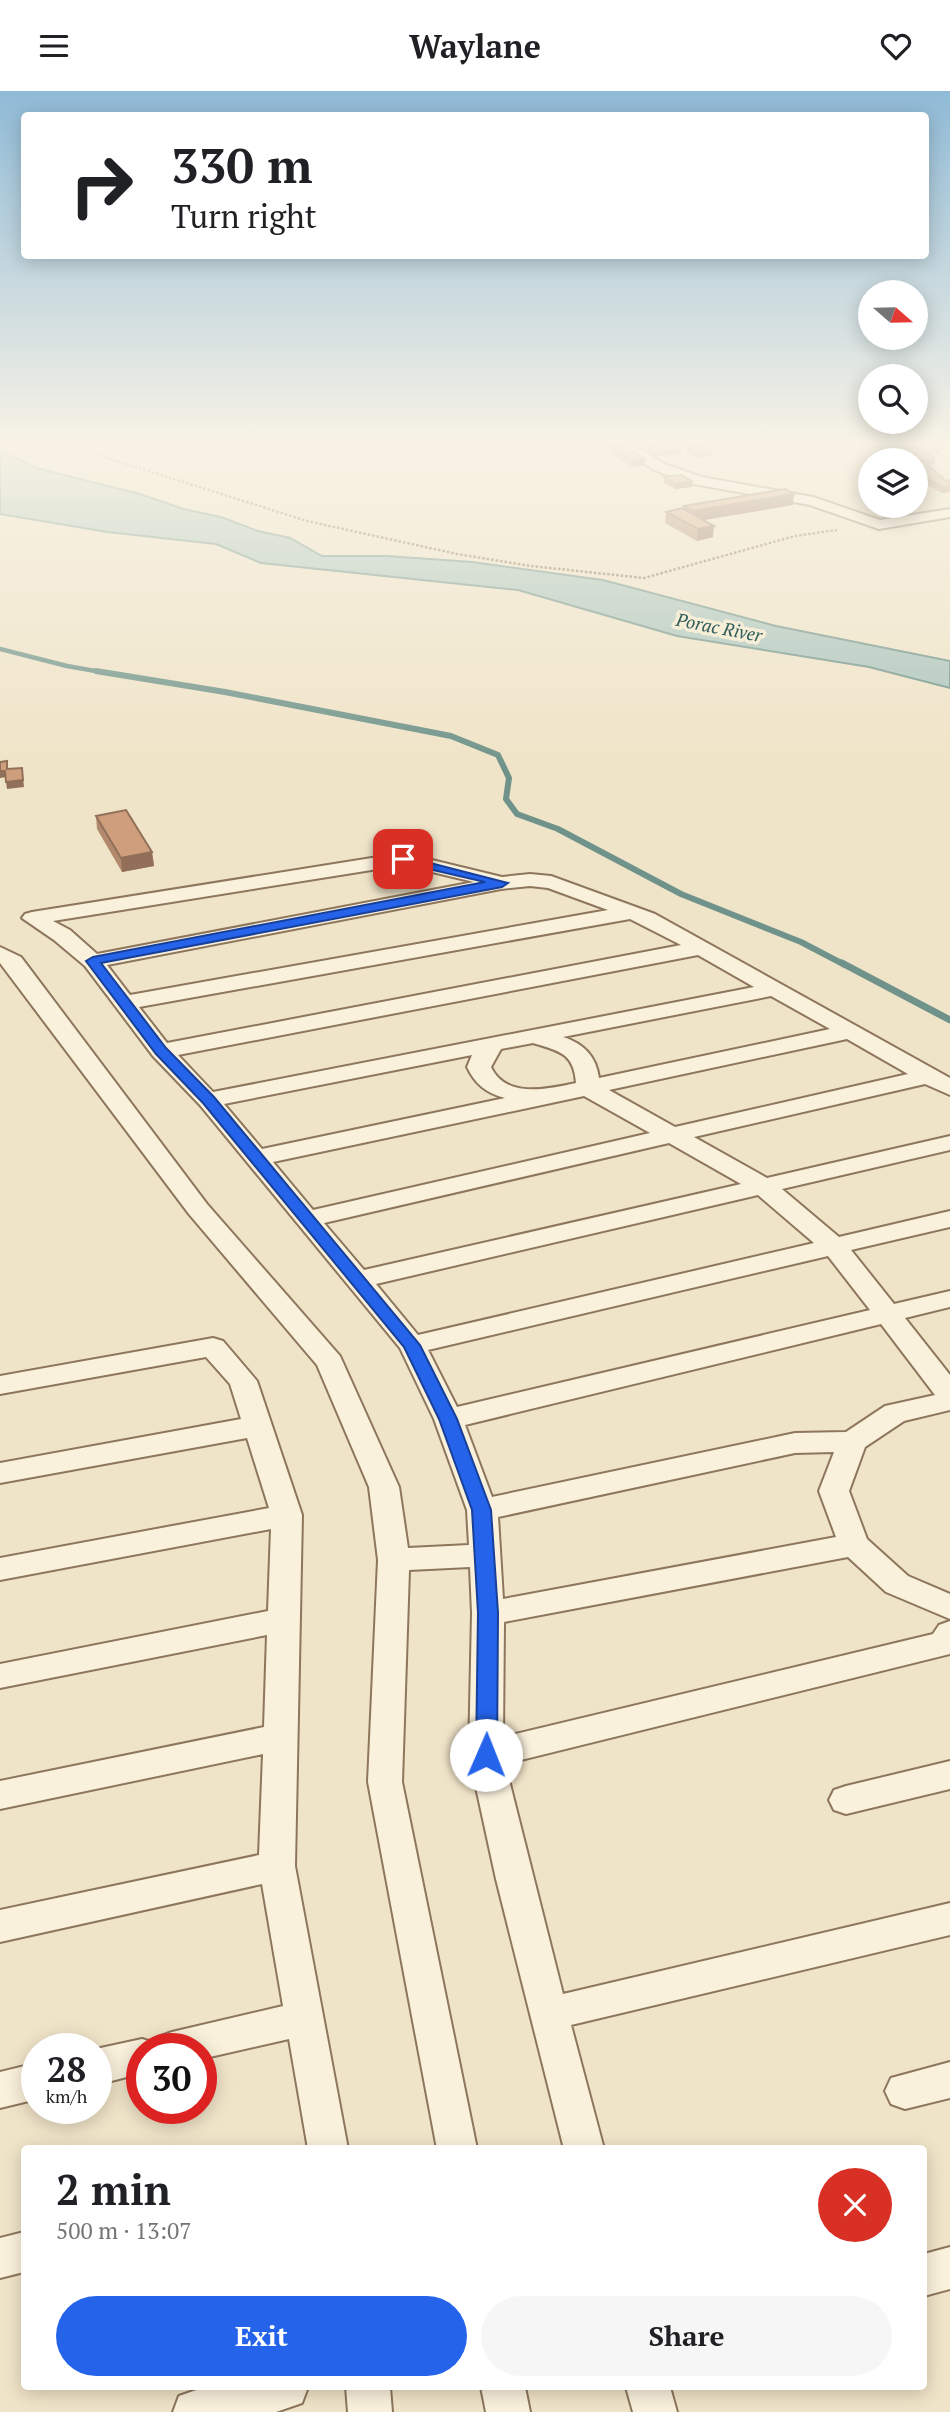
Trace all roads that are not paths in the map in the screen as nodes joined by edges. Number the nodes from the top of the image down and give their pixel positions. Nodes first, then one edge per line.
1 (502, 883) junction
2 (633, 912) junction
3 (701, 948) junction
4 (0, 953) edge
5 (93, 961) junction
6 (775, 989) junction
7 (124, 1003) junction
8 (850, 1032) junction
9 (535, 1036) junction
10 (493, 1045) junction
11 (161, 1051) junction
12 (939, 1082) edge
13 (588, 1088) junction
14 (539, 1098) junction
15 (208, 1100) junction
16 (671, 1135) junction
17 (950, 1143) edge
18 (257, 1158) junction
19 (763, 1186) junction
20 (307, 1219) junction
21 (950, 1219) edge
22 (834, 1246) junction
23 (358, 1280) junction
24 (950, 1299) edge
25 (887, 1314) junction
26 (412, 1345) junction
27 (0, 1385) edge
28 (950, 1394) edge
29 (950, 1401) edge
30 (448, 1419) junction
31 (258, 1426) junction
32 (852, 1442) junction
33 (0, 1473) edge
34 (482, 1510) junction
35 (287, 1515) junction
36 (854, 1545) junction
37 (484, 1555) junction
38 (394, 1560) junction
39 (0, 1569) edge
40 (950, 1607) edge
41 (488, 1613) junction
42 (285, 1620) junction
43 (950, 1633) edge
44 (0, 1677) edge
45 (282, 1737) junction
46 (486, 1755) junction
47 (950, 1775) edge
48 (0, 1795) edge
49 (846, 1800) dead end
50 (277, 1866) junction
51 (950, 1919) edge
52 (0, 1926) edge
53 (548, 2014) junction
54 (304, 2018) junction
55 (217, 2038) edge
56 (950, 2080) edge
57 (21, 2085) edge
58 (0, 2090) edge
59 (905, 2091) dead end
60 (327, 2145) edge
61 (456, 2145) edge
62 (583, 2145) edge
63 (21, 2253) edge
64 (0, 2258) edge
65 (950, 2268) edge
66 (927, 2274) edge
67 (275, 2390) edge
68 (368, 2390) edge
69 (504, 2390) edge
70 (649, 2390) edge
71 (195, 2412) edge
72 (370, 2412) edge
73 (508, 2412) edge
74 (655, 2412) edge

1 - 2 street
1 - 5 street
1 - 5 street
2 - 3 street
2 - 7 street
3 - 6 street
3 - 11 street
4 - 38 street
5 - 7 street
6 - 8 street
6 - 9 street
7 - 11 street
8 - 12 street
8 - 13 street
9 - 10 street
9 - 13 street
10 - 14 street
10 - 15 street
11 - 15 street
12 - 16 street
13 - 14 street
13 - 16 street
14 - 18 street
15 - 18 street
16 - 19 street
16 - 20 street
17 - 19 street
18 - 20 street
19 - 22 street
19 - 23 street
20 - 23 street
21 - 22 street
22 - 25 street
22 - 26 street
23 - 26 street
24 - 25 street
25 - 28 street
25 - 30 street
26 - 30 street
27 - 31 street
29 - 32 street
30 - 34 street
31 - 33 street
31 - 35 street
32 - 34 street
32 - 36 street
34 - 37 street
35 - 39 street
35 - 42 street
36 - 40 street
36 - 41 street
37 - 38 street
37 - 41 street
38 - 61 street
41 - 46 street
42 - 44 street
42 - 45 street
43 - 46 street
45 - 48 street
45 - 50 street
46 - 53 street
47 - 49 street
50 - 52 street
50 - 54 street
51 - 53 street
53 - 62 street
54 - 55 street
54 - 60 street
56 - 59 street
57 - 58 street
63 - 64 street
65 - 66 street
67 - 71 street
68 - 72 street
69 - 73 street
70 - 74 street

